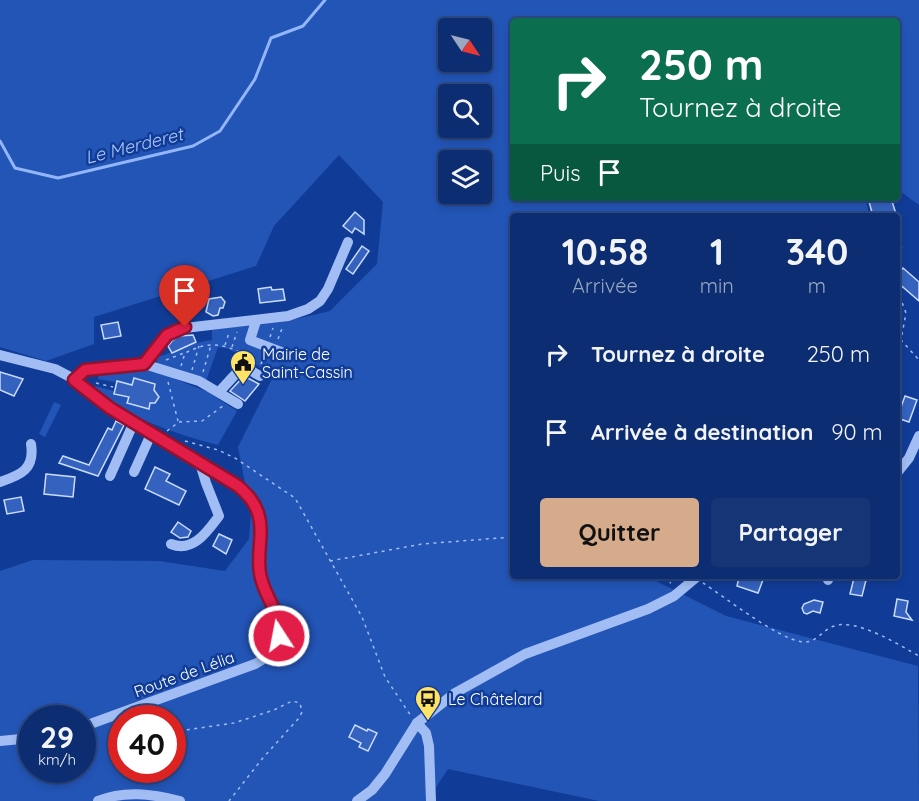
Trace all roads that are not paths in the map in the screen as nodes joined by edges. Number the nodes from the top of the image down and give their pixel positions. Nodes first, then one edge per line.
1 (348, 242) dead end
2 (256, 321) junction
3 (281, 351) dead end
4 (0, 355) edge
5 (144, 364) junction
6 (260, 376) dead end
7 (74, 380) junction
8 (219, 392) junction
9 (234, 401) road end
10 (135, 422) junction
11 (156, 433) junction
12 (919, 436) edge
13 (31, 444) dead end
14 (200, 463) junction
15 (900, 469) edge
16 (134, 472) dead end
17 (110, 476) dead end
18 (0, 482) edge
19 (171, 544) dead end
20 (694, 579) edge
21 (96, 722) edge
22 (417, 723) junction
23 (18, 739) edge
24 (0, 741) edge
25 (98, 801) edge
26 (180, 801) edge
27 (357, 801) edge
28 (431, 801) edge

1 - 2 street
2 - 3 street
2 - 5 street
4 - 7 street, Route de Lélia
5 - 7 street
5 - 8 street
6 - 8 street
7 - 10 street, Route de Lélia
8 - 9 street
10 - 11 street, Route de Lélia
10 - 17 street
11 - 14 street, Route de Lélia
11 - 16 street
12 - 15 street
13 - 18 street
14 - 19 street
14 - 21 street, Route de Lélia
20 - 22 street
22 - 27 street
22 - 28 street
23 - 24 street
25 - 26 street

